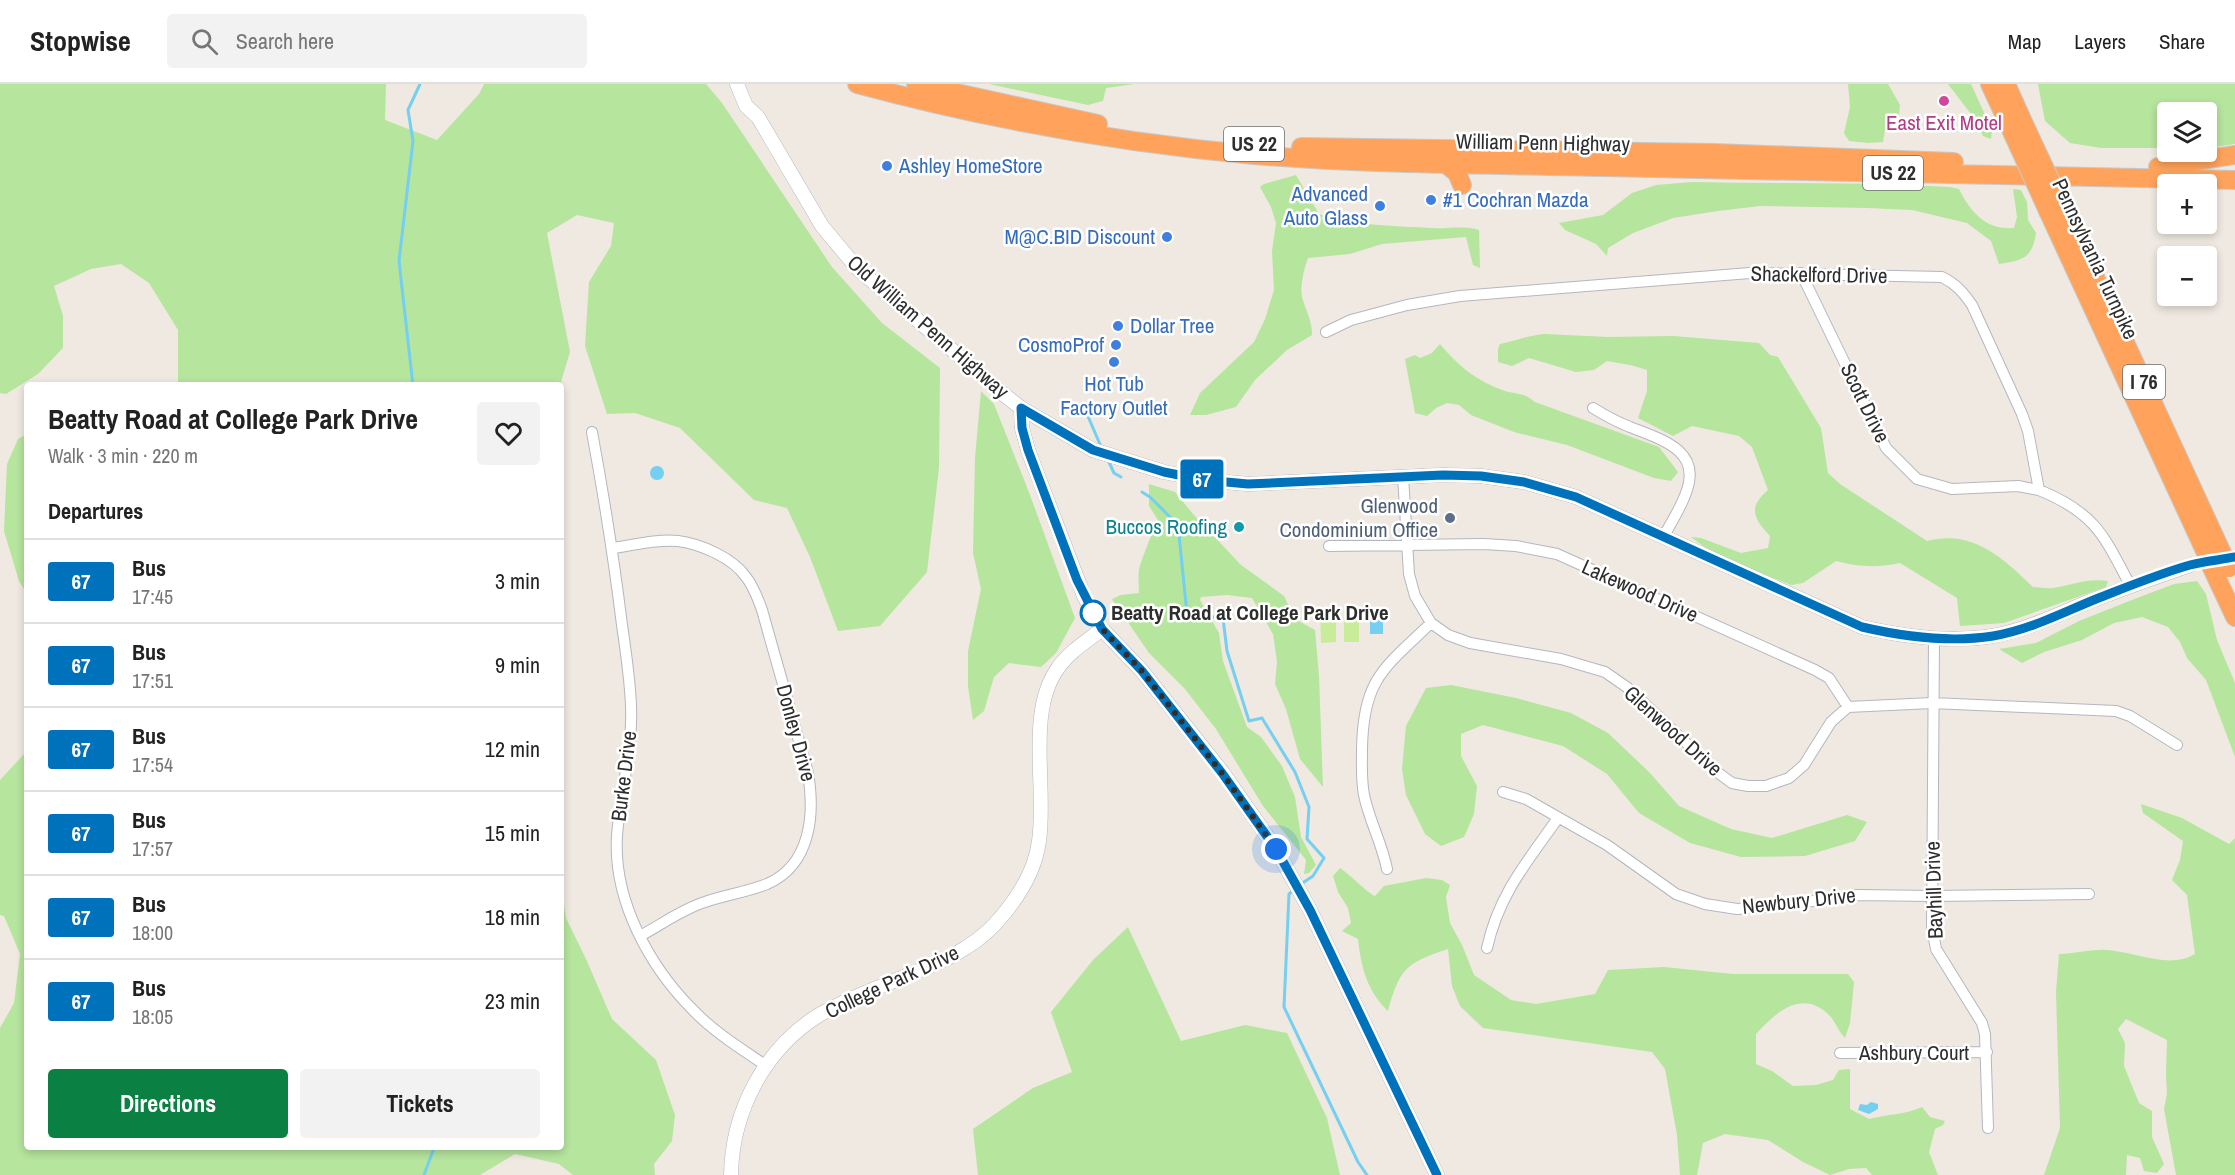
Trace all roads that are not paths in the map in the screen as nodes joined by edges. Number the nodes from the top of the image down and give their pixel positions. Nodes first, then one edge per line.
1 (857, 84) edge
2 (916, 84) edge
3 (1990, 84) edge
4 (2006, 84) edge
5 (739, 85) edge
6 (2017, 124) junction
7 (2235, 155) edge
8 (2158, 167) junction
9 (2235, 169) edge
10 (2157, 179) edge
11 (2217, 180) edge
12 (2235, 180) edge
13 (2217, 184) edge
14 (2235, 186) edge
15 (1801, 273) junction
16 (1326, 332) dead end
17 (1021, 408) junction
18 (1593, 408) dead end
19 (592, 432) dead end
20 (1403, 476) junction
21 (2039, 490) junction
22 (1665, 536) junction
23 (1329, 546) dead end
24 (1407, 546) junction
25 (613, 548) junction
26 (2221, 564) edge
27 (2191, 565) dead end
28 (2130, 585) junction
29 (2235, 617) edge
30 (1431, 623) junction
31 (1102, 629) junction
32 (1934, 639) junction
33 (1932, 704) junction
34 (1848, 707) junction
35 (2177, 745) dead end
36 (1503, 792) dead end
37 (1558, 818) junction
38 (1387, 869) dead end
39 (2090, 894) dead end
40 (1932, 896) junction
41 (640, 936) junction
42 (1487, 948) dead end
43 (1987, 1052) junction
44 (1840, 1053) dead end
45 (765, 1065) junction
46 (1988, 1128) dead end
47 (731, 1175) edge
48 (1437, 1175) edge

1 - 10 highway, William Penn Highway / US 22
2 - 8 highway, William Penn Highway / US 22
3 - 6 highway, Pennsylvania Turnpike / I 76
4 - 6 highway, Pennsylvania Turnpike / I 76
5 - 17 main road, Old William Penn Highway
6 - 26 highway, Pennsylvania Turnpike / I 76, bridge
7 - 8 highway
8 - 9 highway, William Penn Highway / US 22
11 - 12 highway, William Penn Highway
13 - 14 highway
15 - 16 street, Shackelford Drive
15 - 21 street, Scott Drive
15 - 21 street, Shackelford Drive
17 - 20 main road, Old William Penn Highway
17 - 31 main road
18 - 22 street
19 - 25 street, Burke Drive
20 - 22 main road, Old William Penn Highway
20 - 24 street, Glenwood Drive
21 - 28 street
22 - 32 main road, Old William Penn Highway
23 - 24 street, Lakewood Drive
24 - 30 street, Glenwood Drive
24 - 34 street, Lakewood Drive
25 - 41 street, Burke Drive
25 - 41 street, Donley Drive
26 - 29 highway, Pennsylvania Turnpike / I 76
27 - 28 main road, Old William Penn Highway
28 - 32 main road, Old William Penn Highway
30 - 34 street, Glenwood Drive
30 - 38 street
31 - 45 main road, College Park Drive
31 - 48 main road
32 - 33 street, Bayhill Drive
33 - 34 street
33 - 35 street
33 - 40 street, Bayhill Drive
36 - 37 street, Newbury Drive
37 - 40 street, Newbury Drive
37 - 42 street
39 - 40 street, Newbury Drive
40 - 43 street, Bayhill Drive
41 - 45 street, Burke Drive
43 - 44 street, Ashbury Court
43 - 46 street, Bayhill Drive
45 - 47 main road, College Park Drive

